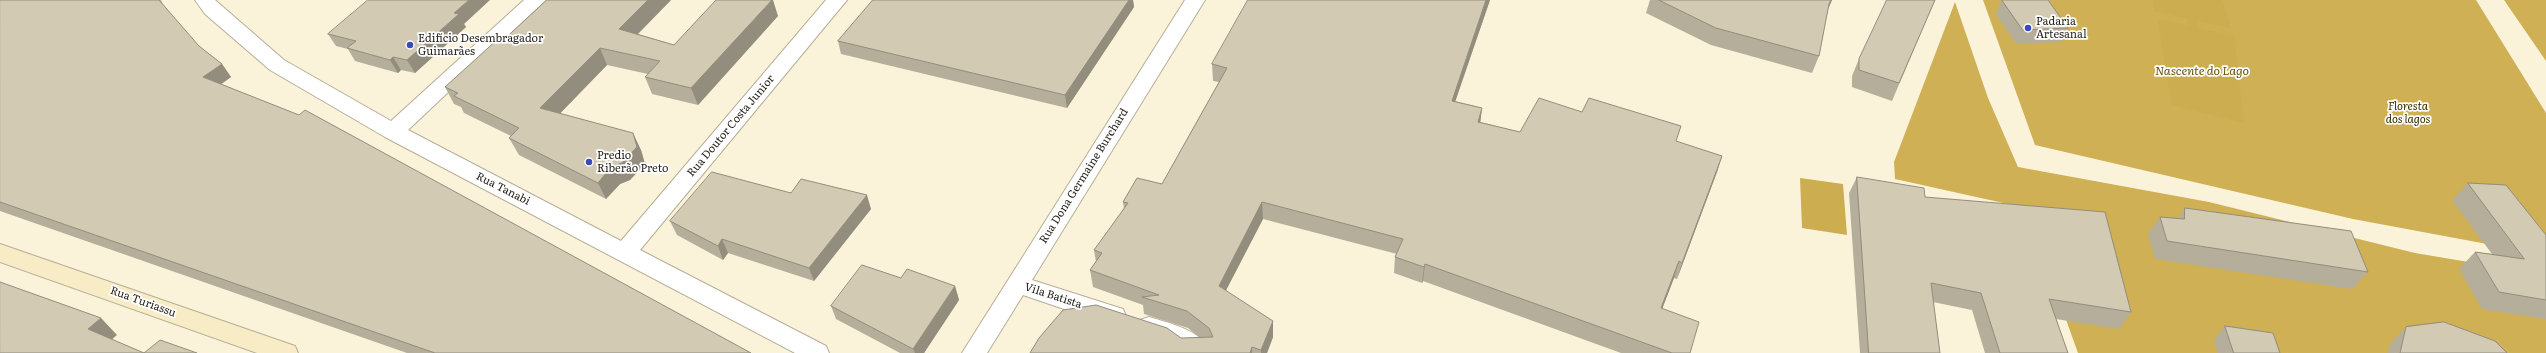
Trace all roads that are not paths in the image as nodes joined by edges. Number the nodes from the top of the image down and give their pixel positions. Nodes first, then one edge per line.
1 (536, 0) edge
2 (837, 0) edge
3 (1195, 0) edge
4 (214, 3) edge
5 (393, 132) junction
6 (625, 252) junction
7 (0, 253) edge
8 (1017, 284) junction
9 (286, 353) edge
10 (817, 353) edge
11 (974, 353) edge
12 (1200, 353) edge

1 - 5 street
2 - 6 street, Rua Doutor Costa Junior
3 - 8 street, Rua Dona Germaine Burchard
4 - 5 street, Rua Tanabi
5 - 6 street, Rua Tanabi
6 - 10 street, Rua Tanabi
7 - 9 street, Rua Turiassu
8 - 11 street, Rua Dona Germaine Burchard
8 - 12 street, Vila Batista

